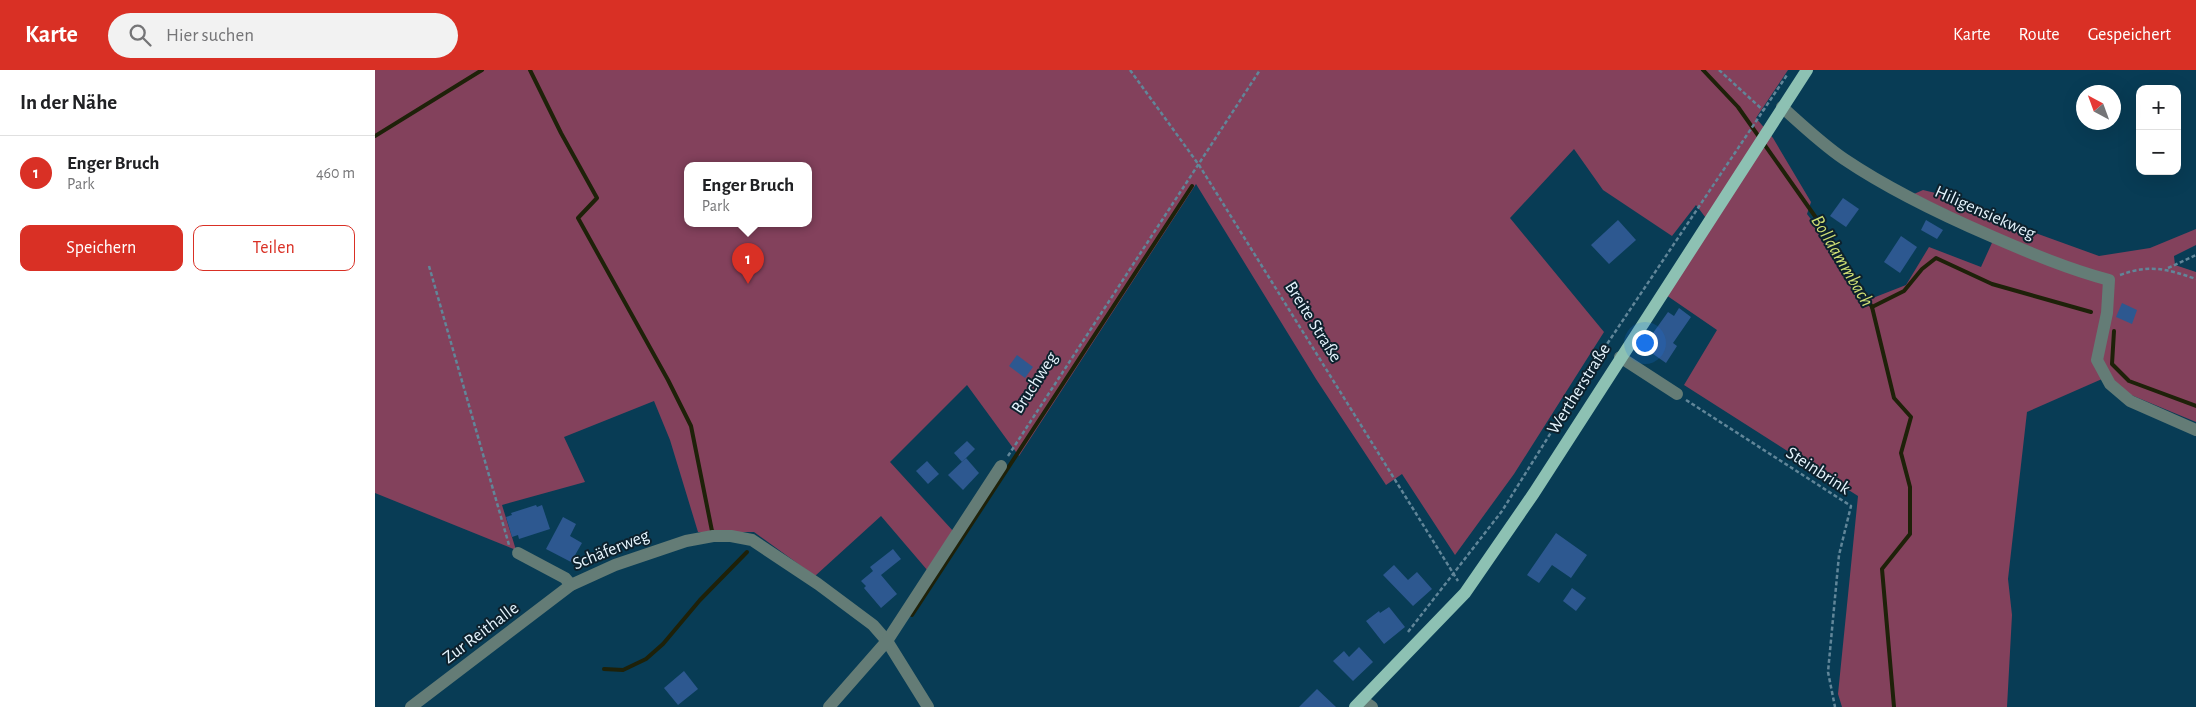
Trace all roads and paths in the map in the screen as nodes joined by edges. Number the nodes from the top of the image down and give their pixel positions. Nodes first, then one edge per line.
1 (1130, 70) edge
2 (1261, 70) edge
3 (1719, 70) edge
4 (1791, 70) edge
5 (1807, 70) edge
6 (1782, 107) junction
7 (1763, 110) junction
8 (1199, 165) junction
9 (2196, 255) edge
10 (429, 266) dead end
11 (2167, 269) junction
12 (2196, 279) edge
13 (2109, 280) junction
14 (1620, 357) junction
15 (1677, 394) joint
16 (2196, 430) edge
17 (1001, 466) joint
18 (518, 553) joint
19 (1454, 574) junction
20 (571, 585) junction
21 (1465, 593) junction
22 (1407, 633) dead end
23 (887, 641) junction
24 (1363, 705) edge
25 (411, 707) edge
26 (829, 707) edge
27 (927, 707) edge
28 (1835, 707) edge

1 - 8 path, Breite Straße
2 - 8 path, Bruchweg
3 - 7 path
4 - 7 path
5 - 6 main road, Wertherstraße
6 - 13 street, Hiligensiekweg
6 - 14 main road, Wertherstraße
7 - 19 path
8 - 17 path, Bruchweg
8 - 19 path, Breite Straße
9 - 11 path
10 - 18 path
11 - 12 path
11 - 13 path
13 - 16 street
14 - 15 street
14 - 21 main road, Wertherstraße
15 - 28 path, Steinbrink
17 - 23 street
18 - 20 street, Schäferweg
19 - 21 path, Breite Straße
19 - 22 path
20 - 23 street, Schäferweg
20 - 25 street, Zur Reithalle
21 - 24 main road, Wertherstraße
23 - 26 street
23 - 27 street, Schäferweg

